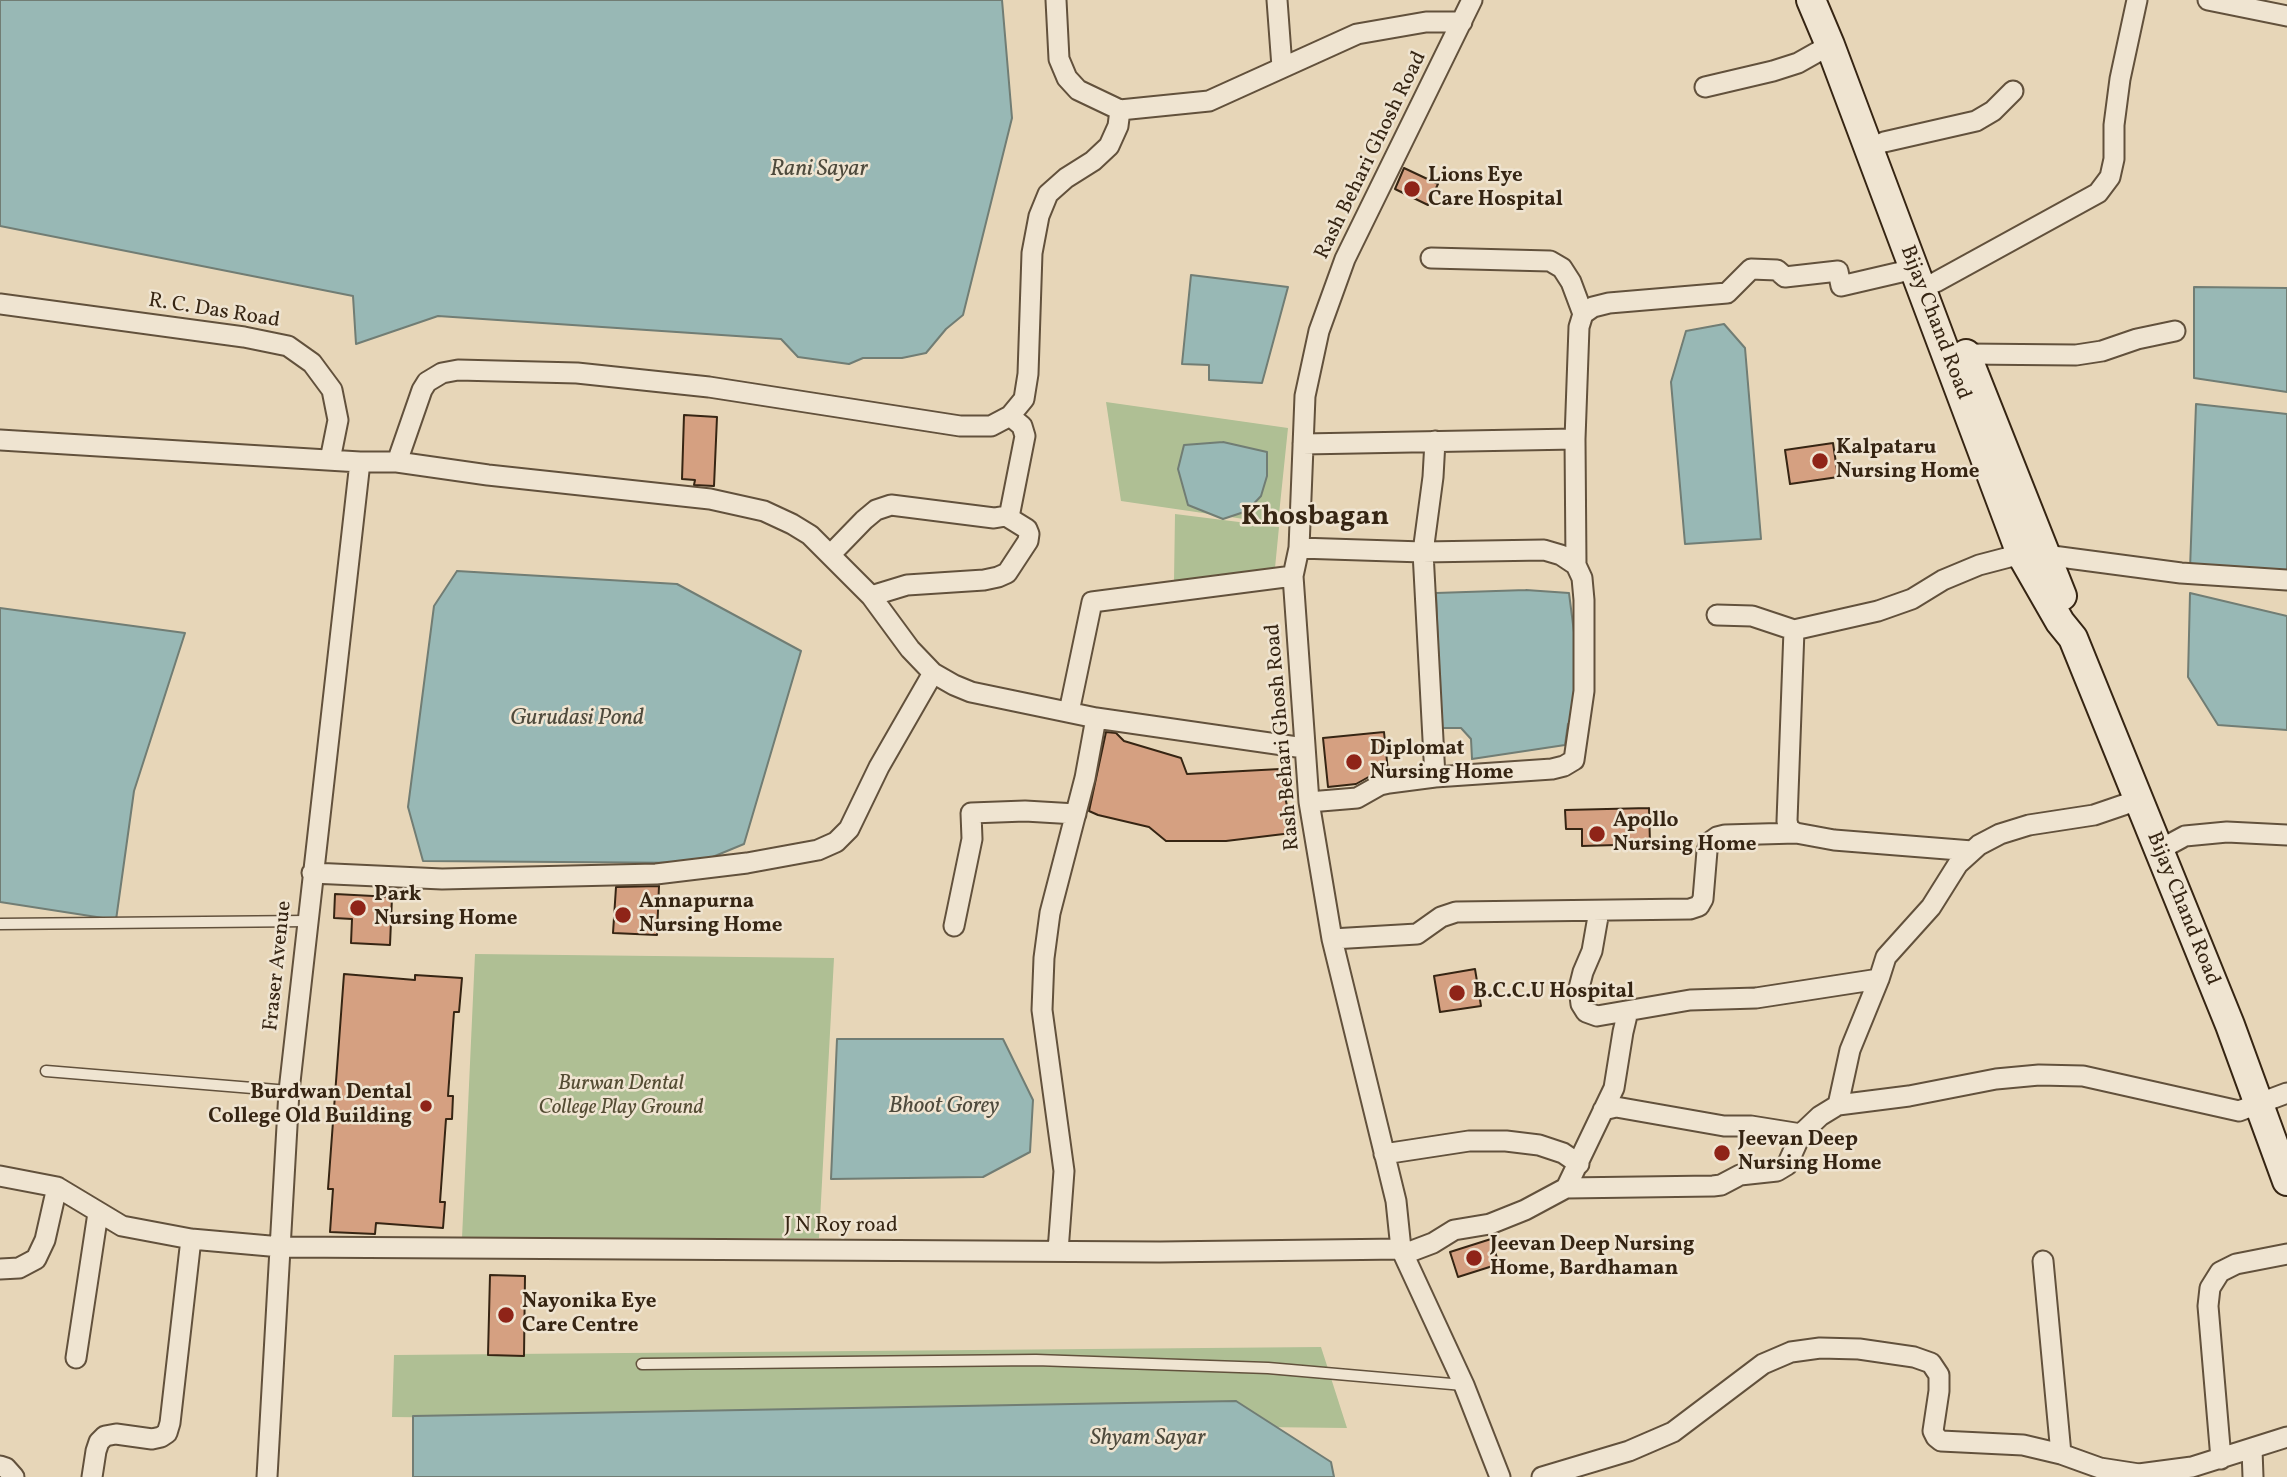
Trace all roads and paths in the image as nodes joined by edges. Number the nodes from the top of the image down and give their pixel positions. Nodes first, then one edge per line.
1 (1056, 0) edge
2 (1277, 0) edge
3 (1472, 0) edge
4 (1811, 0) edge
5 (1828, 0) edge
6 (2137, 0) edge
7 (2208, 0) edge
8 (2287, 16) edge
9 (1462, 22) junction
10 (1830, 45) junction
11 (1282, 67) junction
12 (1705, 87) dead end
13 (2013, 91) dead end
14 (1120, 110) junction
15 (1884, 142) junction
16 (1431, 258) dead end
17 (1925, 276) junction
18 (0, 304) edge
19 (1583, 314) junction
20 (2175, 331) dead end
21 (1966, 354) junction
22 (1010, 416) junction
23 (1575, 439) junction
24 (0, 440) edge
25 (1434, 442) junction
26 (1303, 444) junction
27 (330, 460) junction
28 (360, 462) junction
29 (397, 462) junction
30 (1006, 516) junction
31 (1299, 548) junction
32 (1423, 552) junction
33 (831, 554) junction
34 (2033, 555) junction
35 (1576, 565) junction
36 (1293, 576) junction
37 (2287, 580) edge
38 (872, 596) junction
39 (1717, 615) dead end
40 (1794, 630) junction
41 (933, 673) junction
42 (1069, 712) junction
43 (1096, 719) junction
44 (1304, 748) junction
45 (1435, 777) junction
46 (2138, 800) junction
47 (1309, 802) junction
48 (1076, 814) junction
49 (1796, 833) junction
50 (2287, 835) edge
51 (2159, 850) junction
52 (1972, 851) junction
53 (312, 873) junction
54 (1599, 911) junction
55 (307, 921) junction
56 (0, 924) edge
57 (954, 926) dead end
58 (1332, 939) junction
59 (1879, 979) junction
60 (1628, 1011) junction
61 (46, 1071) dead end
62 (289, 1091) junction
63 (2287, 1093) edge
64 (2258, 1104) junction
65 (1838, 1105) junction
66 (1603, 1111) junction
67 (1801, 1134) junction
68 (1384, 1154) junction
69 (1579, 1164) junction
70 (0, 1176) edge
71 (2287, 1181) edge
72 (57, 1187) junction
73 (1566, 1188) junction
74 (98, 1213) junction
75 (191, 1239) junction
76 (281, 1247) junction
77 (1058, 1251) junction
78 (1403, 1252) junction
79 (2287, 1254) edge
80 (2043, 1261) dead end
81 (0, 1269) edge
82 (76, 1358) dead end
83 (642, 1364) dead end
84 (1464, 1385) junction
85 (2287, 1437) edge
86 (2252, 1449) junction
87 (2061, 1454) junction
88 (2221, 1459) junction
89 (0, 1466) edge
90 (14, 1477) edge
91 (92, 1477) edge
92 (267, 1477) edge
93 (1500, 1477) edge
94 (1542, 1477) edge
95 (2253, 1477) edge

1 - 14 street
2 - 11 street
3 - 9 street, Rash Behari Ghosh Road
4 - 10 main road, Bijay Chand Road
5 - 15 main road, Bijay Chand Road
6 - 17 street
7 - 8 street
9 - 11 street
9 - 26 street, Rash Behari Ghosh Road
10 - 12 street
10 - 17 main road, Bijay Chand Road
11 - 14 street
13 - 15 street
14 - 22 street
15 - 17 main road, Bijay Chand Road
16 - 19 street
17 - 19 street
17 - 21 main road, Bijay Chand Road
17 - 34 main road, Bijay Chand Road
18 - 27 street, R. C. Das Road
19 - 23 street
20 - 21 street
21 - 34 main road, Bijay Chand Road
22 - 29 street
22 - 30 street
23 - 25 street
23 - 35 street
24 - 27 street
25 - 26 street
25 - 32 street
26 - 31 street, Rash Behari Ghosh Road
27 - 28 street
28 - 29 street
28 - 53 street, Fraser Avenue
29 - 33 street
30 - 33 street
30 - 38 street
31 - 32 street
31 - 36 street, Rash Behari Ghosh Road
32 - 35 street
32 - 45 street
33 - 38 street
34 - 37 street
34 - 40 street
34 - 46 main road, Bijay Chand Road
35 - 45 street
36 - 42 street
36 - 44 street, Rash Behari Ghosh Road
38 - 41 street
39 - 40 street
40 - 49 street
41 - 42 street
41 - 53 street
42 - 43 street
43 - 44 street
43 - 48 street
44 - 47 street, Rash Behari Ghosh Road
45 - 47 street
46 - 51 main road, Bijay Chand Road
46 - 52 street
47 - 58 street, Rash Behari Ghosh Road
48 - 57 street
48 - 77 street
49 - 52 street
49 - 54 street
50 - 51 street
51 - 64 main road, Bijay Chand Road
52 - 59 street
53 - 55 street, Fraser Avenue
54 - 58 street
54 - 60 street
55 - 56 lane
55 - 62 street, Fraser Avenue
58 - 68 street, Rash Behari Ghosh Road
59 - 60 street
59 - 65 street
60 - 66 street
61 - 62 lane
62 - 76 street, Fraser Avenue
63 - 64 street
64 - 65 street
64 - 71 main road, Bijay Chand Road
65 - 67 street
66 - 67 street
66 - 69 street
67 - 73 street
68 - 69 street
68 - 78 street, Rash Behari Ghosh Road
69 - 73 street
70 - 72 street
72 - 74 street, J N Roy road
72 - 81 street
73 - 78 street
74 - 75 street, J N Roy road
74 - 82 street
75 - 76 street, J N Roy road
75 - 91 street
76 - 77 street, J N Roy road
76 - 92 street, Fraser Avenue
77 - 78 street, J N Roy road
78 - 84 street, Rash Behari Ghosh Road
79 - 88 street
80 - 87 street
83 - 84 lane
84 - 93 street, Rash Behari Ghosh Road
85 - 86 street
86 - 88 street
86 - 95 street
87 - 88 street
87 - 94 street
89 - 90 street

